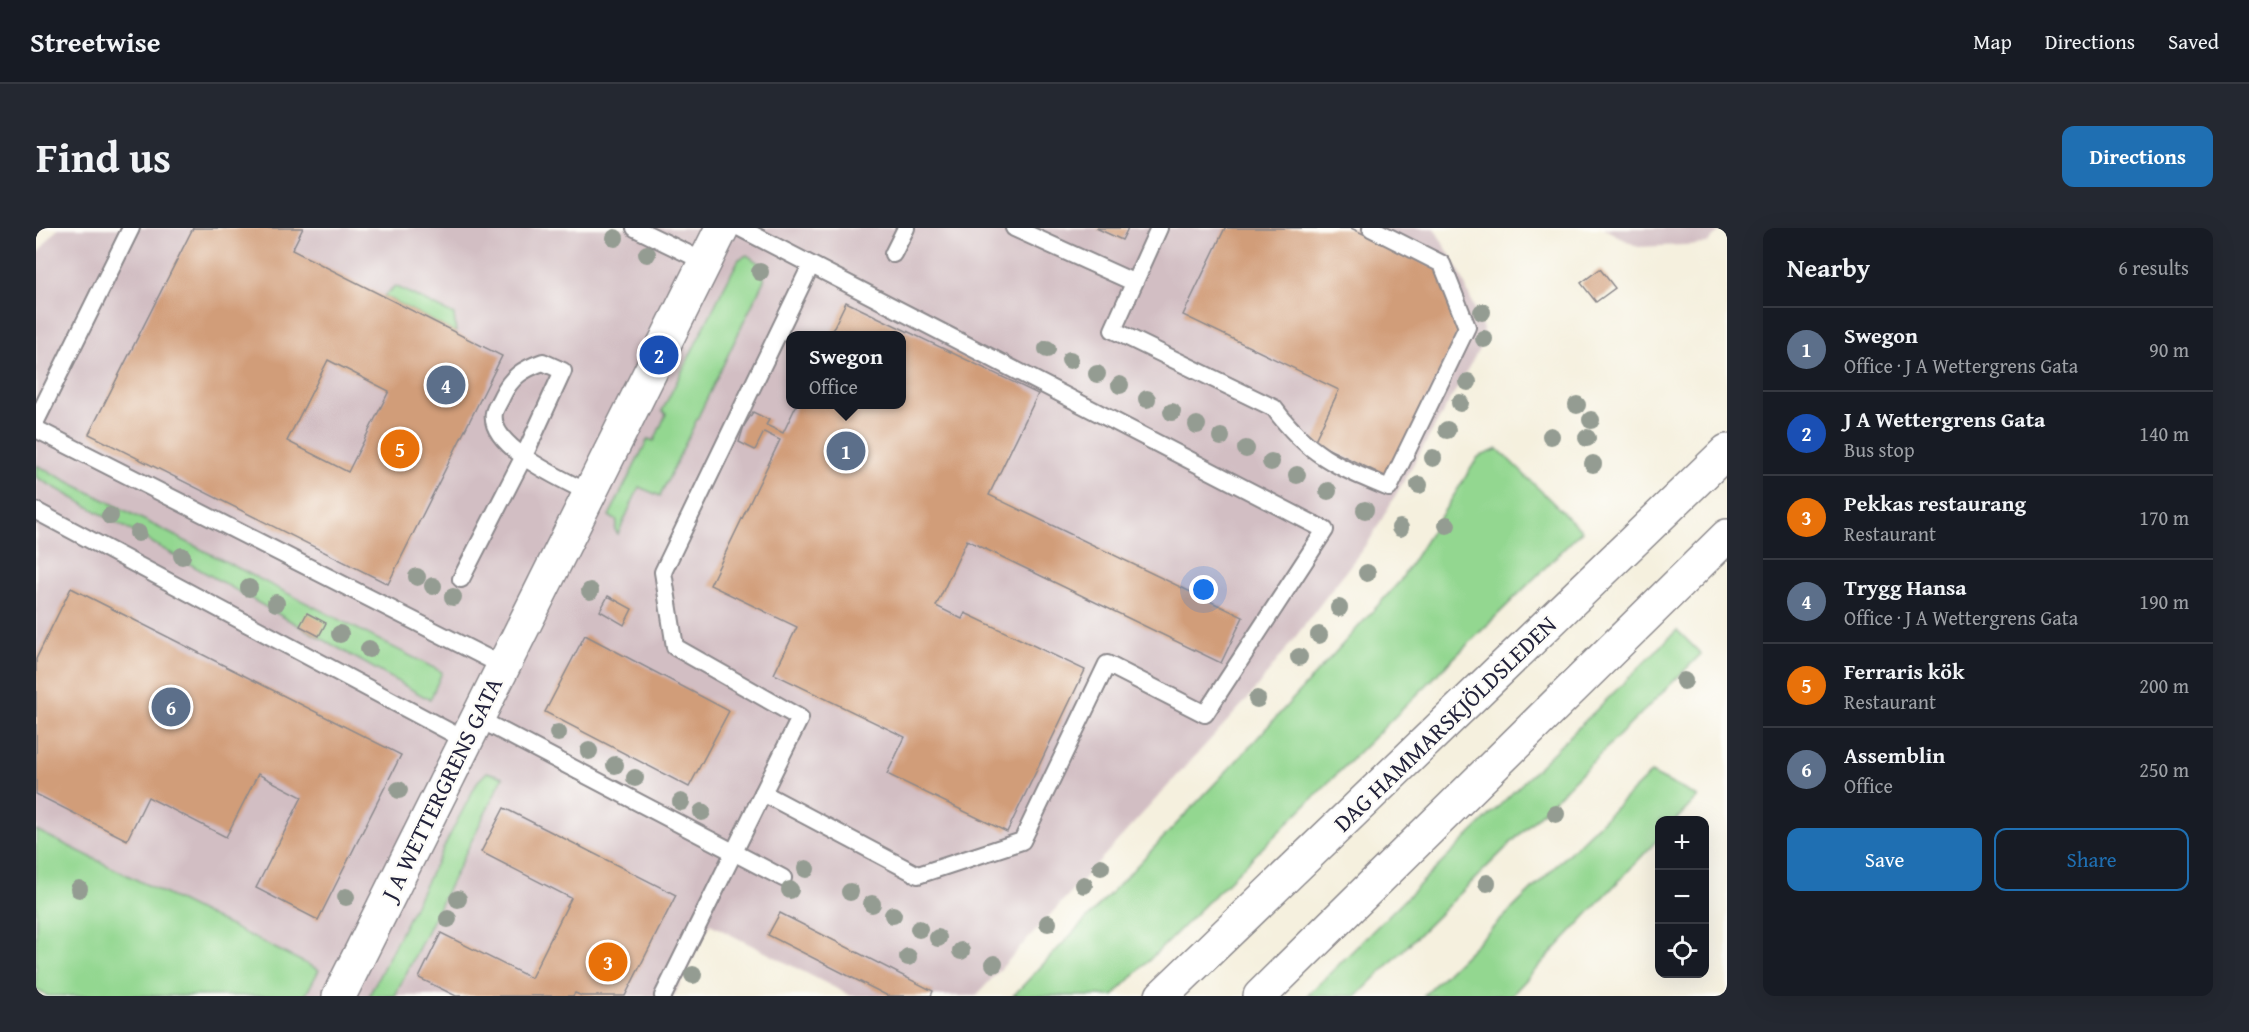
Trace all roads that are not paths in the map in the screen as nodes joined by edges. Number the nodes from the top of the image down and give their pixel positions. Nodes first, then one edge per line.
1 (131, 228) edge
2 (636, 228) edge
3 (722, 228) edge
4 (740, 228) edge
5 (906, 228) edge
6 (1014, 228) edge
7 (1159, 228) edge
8 (1371, 228) edge
9 (893, 254) dead end
10 (705, 262) junction
11 (811, 265) junction
12 (1133, 282) junction
13 (36, 421) edge
14 (36, 429) edge
15 (1727, 443) edge
16 (1727, 451) edge
17 (524, 456) junction
18 (589, 494) junction
19 (36, 511) edge
20 (1657, 519) junction
21 (1725, 538) edge
22 (461, 579) dead end
23 (503, 666) junction
24 (471, 729) junction
25 (763, 793) junction
26 (733, 852) junction
27 (783, 878) dead end
28 (339, 996) edge
29 (663, 996) edge
30 (1162, 996) edge
31 (1260, 996) edge

1 - 13 lane
2 - 10 lane
3 - 10 main road, J A WETTERGRENS GATA
4 - 11 lane
5 - 9 lane
6 - 12 lane
7 - 12 lane
8 - 12 lane
10 - 18 main road, J A WETTERGRENS GATA
11 - 25 lane
11 - 25 lane
14 - 23 lane
15 - 20 main road
16 - 20 main road, DAG HAMMARSKJÖLDSLEDEN
17 - 17 lane
17 - 18 lane
17 - 22 lane
18 - 23 main road, J A WETTERGRENS GATA
19 - 24 lane
20 - 30 main road, DAG HAMMARSKJÖLDSLEDEN
21 - 31 main road
23 - 24 main road, J A WETTERGRENS GATA
24 - 26 lane
24 - 28 main road, J A WETTERGRENS GATA
25 - 26 lane
26 - 27 lane
26 - 29 lane

